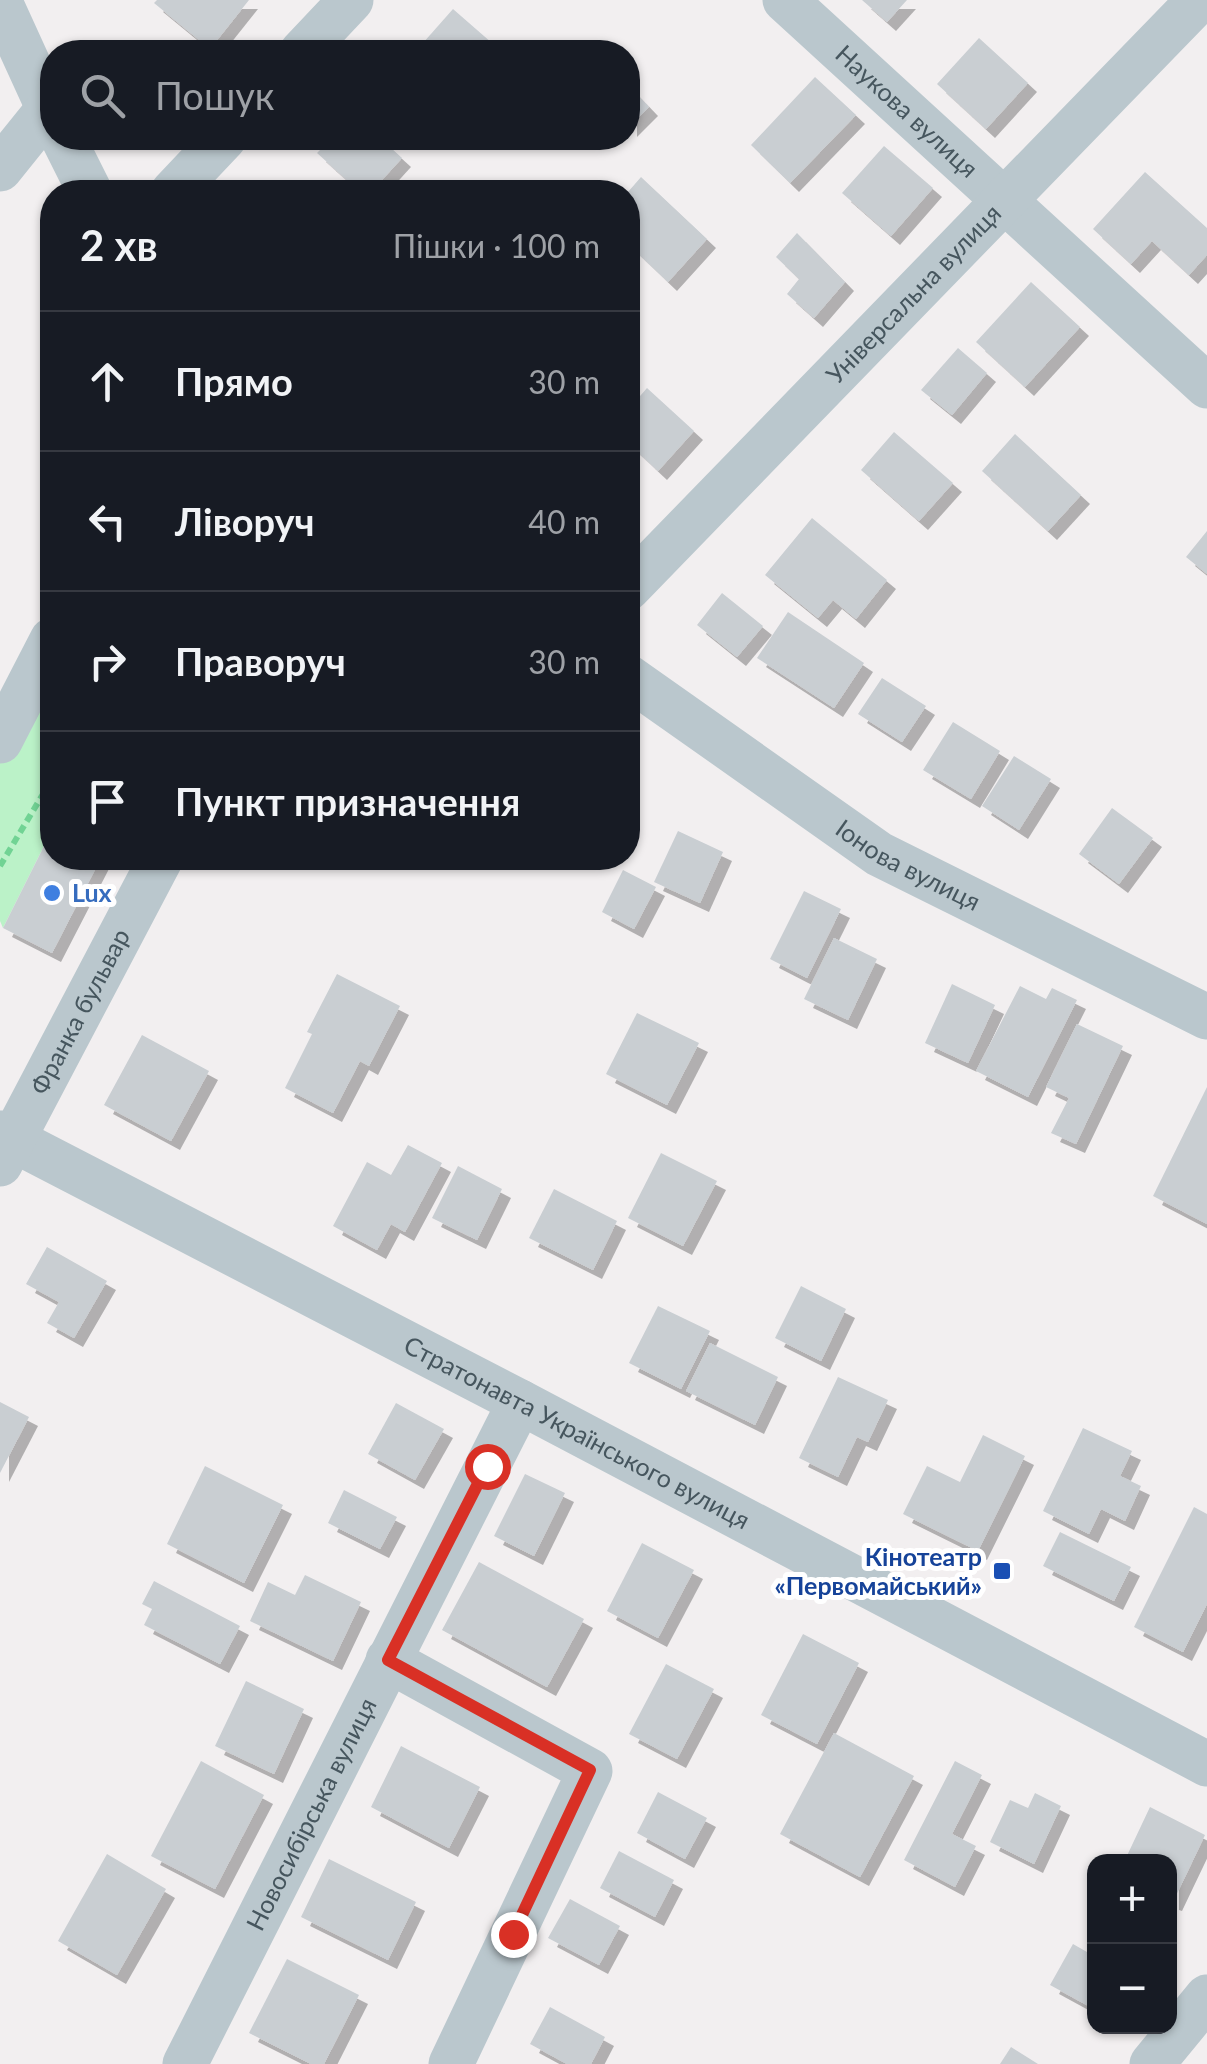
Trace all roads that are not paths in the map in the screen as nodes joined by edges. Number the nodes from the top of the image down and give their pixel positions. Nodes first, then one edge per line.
1 (350, 0) edge
2 (785, 0) edge
3 (1198, 0) edge
4 (0, 2) edge
5 (313, 40) edge
6 (40, 89) edge
7 (40, 134) edge
8 (69, 150) edge
9 (213, 150) edge
10 (0, 168) edge
11 (84, 180) edge
12 (184, 180) edge
13 (1007, 200) junction
14 (1207, 386) edge
15 (640, 576) edge
16 (40, 663) edge
17 (640, 686) edge
18 (0, 741) edge
19 (154, 870) edge
20 (1207, 1016) edge
21 (4, 1146) edge
22 (520, 1402) junction
23 (388, 1660) junction
24 (1207, 1764) edge
25 (1207, 1996) edge
26 (185, 2064) edge
27 (451, 2064) edge
28 (1152, 2064) edge

1 - 5 street
2 - 13 street, Наукова вулиця
3 - 13 street, Універсальна вулиця
4 - 6 street
7 - 10 street
8 - 11 street
9 - 12 street
13 - 14 street, Наукова вулиця
13 - 15 street, Універсальна вулиця
16 - 18 street
17 - 20 street, Іонова вулиця
19 - 21 street, Франка бульвар
21 - 22 street, Стратонавта Українського вулиця
22 - 23 street, Новосибірська вулиця
22 - 24 street, Стратонавта Українського вулиця
23 - 26 street, Новосибірська вулиця
23 - 27 street
25 - 28 street

